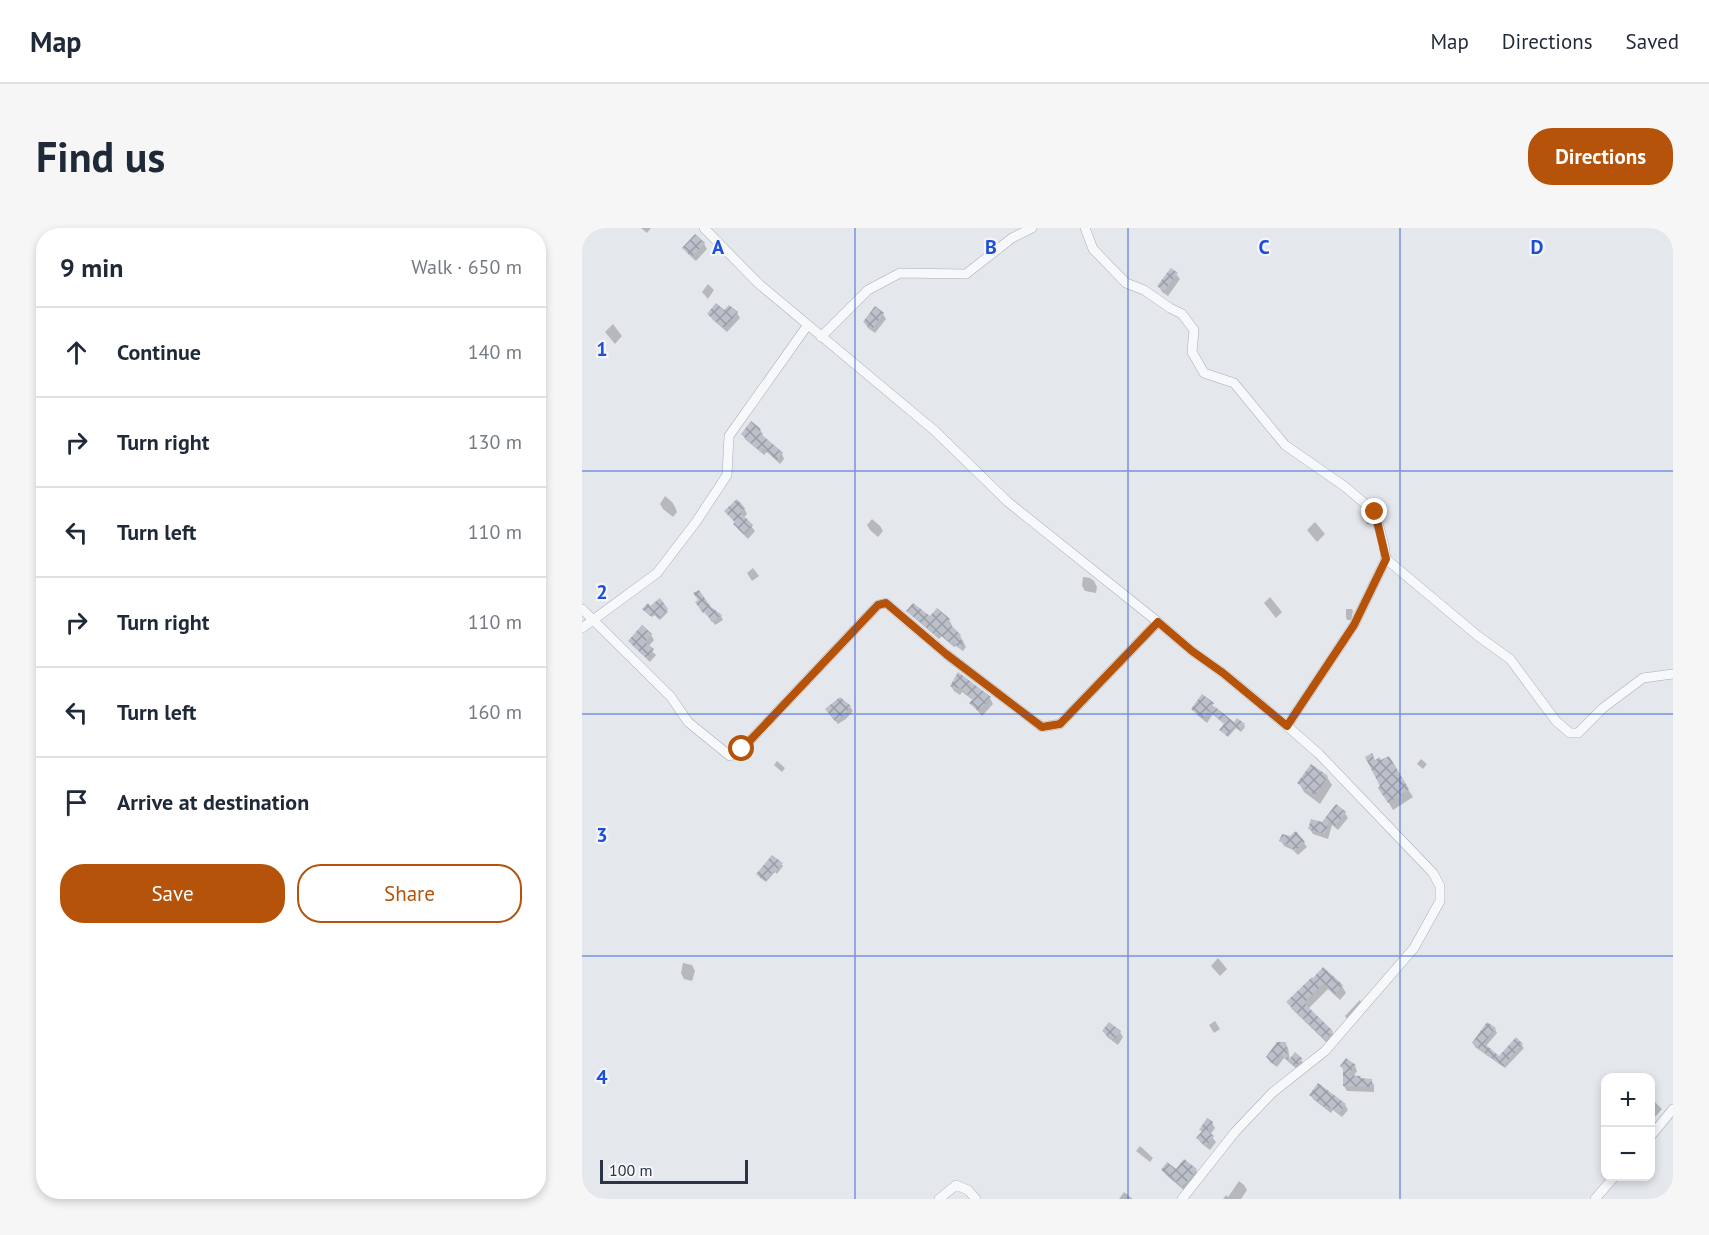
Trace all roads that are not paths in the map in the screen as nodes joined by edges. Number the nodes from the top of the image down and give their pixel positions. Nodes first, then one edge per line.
1 (704, 228) edge
2 (1032, 228) edge
3 (1085, 228) edge
4 (807, 326) junction
5 (821, 337) junction
6 (1386, 559) junction
7 (582, 609) edge
8 (593, 621) junction
9 (1158, 622) junction
10 (582, 628) edge
11 (1673, 674) edge
12 (1287, 726) junction
13 (1673, 1109) edge
14 (1655, 1131) edge
15 (1611, 1181) edge
16 (939, 1199) edge
17 (976, 1199) edge
18 (1182, 1199) edge
19 (1595, 1199) edge

1 - 4 street
2 - 5 street
3 - 6 street
4 - 5 street
4 - 8 street
5 - 9 street
6 - 11 street
6 - 12 street
7 - 8 street
8 - 9 street
8 - 10 street
9 - 12 street
12 - 18 street
13 - 14 street
15 - 19 street
16 - 17 street

